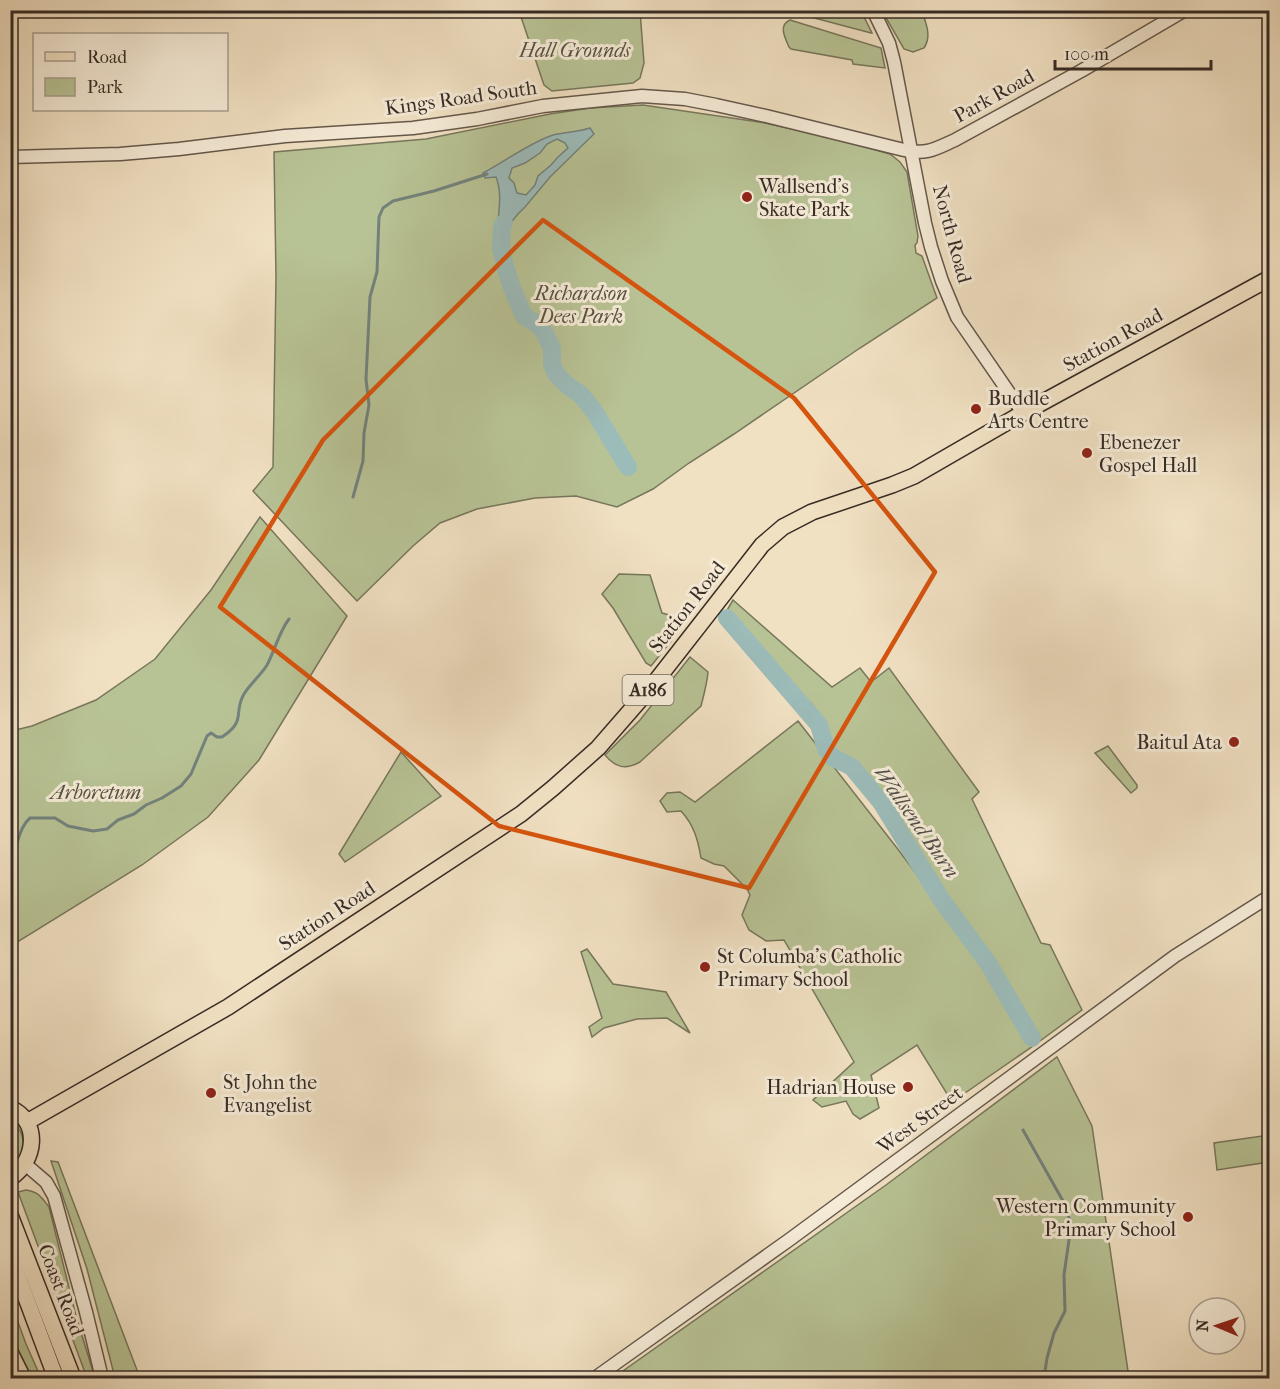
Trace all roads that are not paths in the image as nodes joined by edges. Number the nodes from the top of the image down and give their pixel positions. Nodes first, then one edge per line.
1 (873, 10) edge
2 (1185, 10) edge
3 (911, 152) junction
4 (10, 157) edge
5 (1269, 278) edge
6 (1023, 413) junction
7 (1269, 896) edge
8 (10, 1108) edge
9 (27, 1122) junction
10 (26, 1164) junction
11 (12, 1178) edge
12 (10, 1215) edge
13 (10, 1255) edge
14 (10, 1352) edge
15 (23, 1378) edge
16 (56, 1378) edge
17 (73, 1378) edge
18 (102, 1378) edge
19 (595, 1378) edge

1 - 3 street, North Road
2 - 3 street, Park Road
3 - 4 street, Kings Road South
3 - 6 street, North Road
5 - 6 main road, Station Road / A186
6 - 9 main road, Station Road / A186
7 - 19 street, West Street
8 - 9 main road
9 - 10 main road
10 - 11 main road
10 - 18 street
12 - 17 main road, Coast Road
13 - 16 main road, Coast Road
14 - 15 main road

